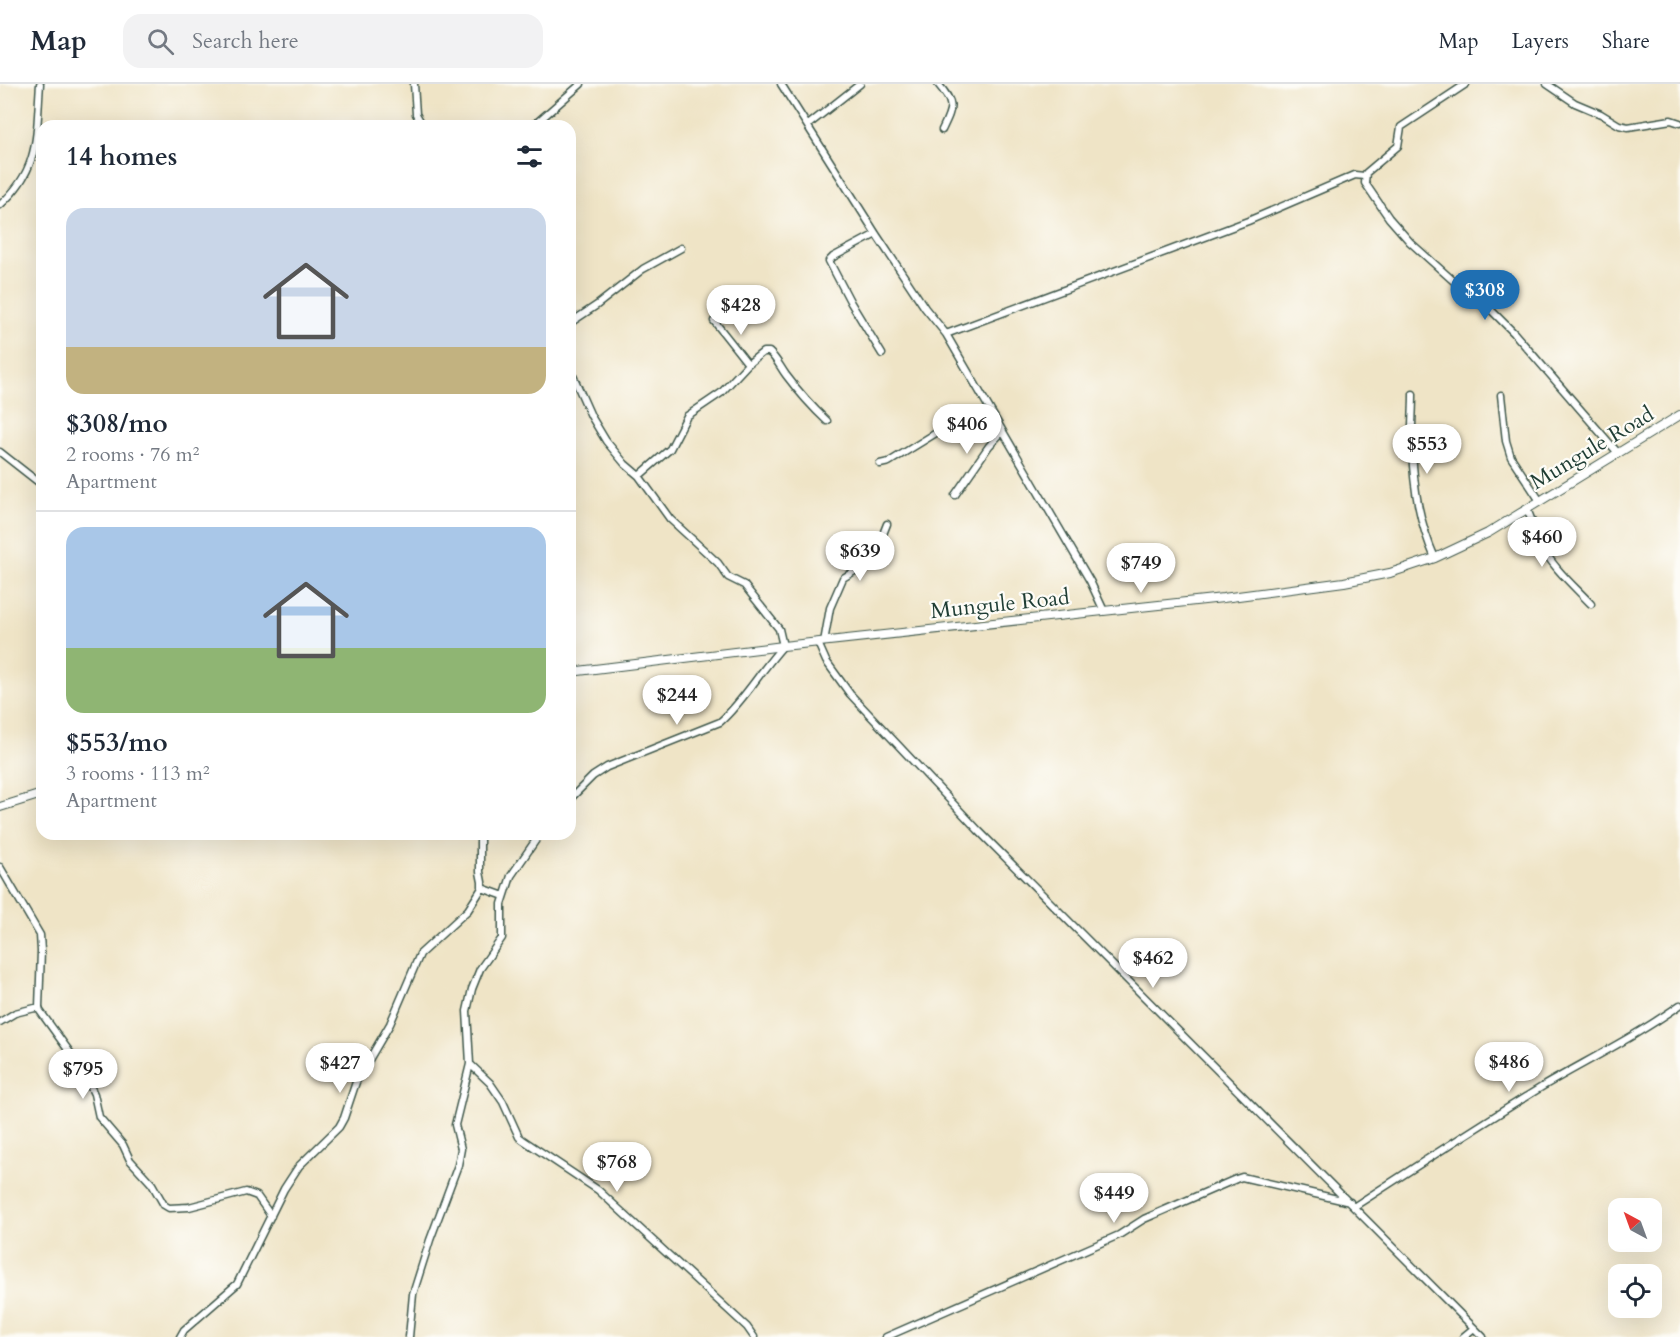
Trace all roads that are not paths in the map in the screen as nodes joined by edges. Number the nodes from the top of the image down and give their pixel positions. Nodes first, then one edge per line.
1 (40, 84) edge
2 (414, 84) edge
3 (581, 84) edge
4 (781, 84) edge
5 (860, 84) edge
6 (938, 84) edge
7 (1466, 84) edge
8 (1547, 84) edge
9 (37, 120) edge
10 (420, 120) edge
11 (540, 120) edge
12 (1680, 123) edge
13 (807, 124) junction
14 (942, 130) dead end
15 (36, 135) edge
16 (1364, 177) junction
17 (0, 205) edge
18 (876, 234) junction
19 (681, 248) dead end
20 (576, 319) edge
21 (714, 321) dead end
22 (946, 334) junction
23 (882, 354) dead end
24 (748, 364) junction
25 (576, 382) edge
26 (1413, 394) dead end
27 (1501, 395) dead end
28 (1680, 417) edge
29 (827, 421) dead end
30 (997, 424) junction
31 (1002, 432) junction
32 (0, 452) edge
33 (1618, 453) junction
34 (880, 464) dead end
35 (639, 476) junction
36 (36, 480) edge
37 (955, 495) dead end
38 (1540, 501) junction
39 (1527, 509) junction
40 (887, 524) dead end
41 (1435, 558) junction
42 (1591, 603) dead end
43 (1104, 611) junction
44 (821, 642) junction
45 (783, 646) junction
46 (576, 671) edge
47 (576, 793) edge
48 (36, 796) edge
49 (0, 807) edge
50 (480, 840) edge
51 (536, 840) edge
52 (0, 867) edge
53 (482, 888) junction
54 (504, 896) junction
55 (1680, 1005) edge
56 (39, 1007) junction
57 (0, 1022) edge
58 (470, 1064) junction
59 (1353, 1204) junction
60 (271, 1216) junction
61 (1474, 1328) junction
62 (180, 1337) edge
63 (409, 1337) edge
64 (754, 1337) edge
65 (886, 1337) edge
66 (1463, 1337) edge
67 (1483, 1337) edge

1 - 9 street
2 - 10 street
3 - 11 street
4 - 13 street
5 - 13 street
6 - 14 street
7 - 16 street
8 - 12 street
13 - 18 street
15 - 17 street
16 - 22 street
16 - 33 street
18 - 22 street
18 - 23 street
19 - 20 street
21 - 24 street
22 - 30 street
24 - 29 street
24 - 35 street
25 - 35 street
26 - 41 street
27 - 38 street
28 - 33 street, Mungule Road
30 - 31 street
30 - 34 street
31 - 37 street
31 - 43 street
32 - 36 street
33 - 38 street, Mungule Road
35 - 45 street
38 - 39 street, Mungule Road
39 - 41 street, Mungule Road
39 - 42 street
40 - 44 street
41 - 43 street, Mungule Road
43 - 44 street, Mungule Road
44 - 45 street, Mungule Road
44 - 59 street
45 - 46 street, Mungule Road
45 - 47 street
48 - 49 street
50 - 53 street
51 - 54 street
52 - 56 street
53 - 54 street
53 - 60 street
54 - 58 street
55 - 59 street
56 - 57 street
56 - 60 street
58 - 63 street
58 - 64 street
59 - 61 street
59 - 65 street
60 - 62 street
61 - 66 street
61 - 67 street

